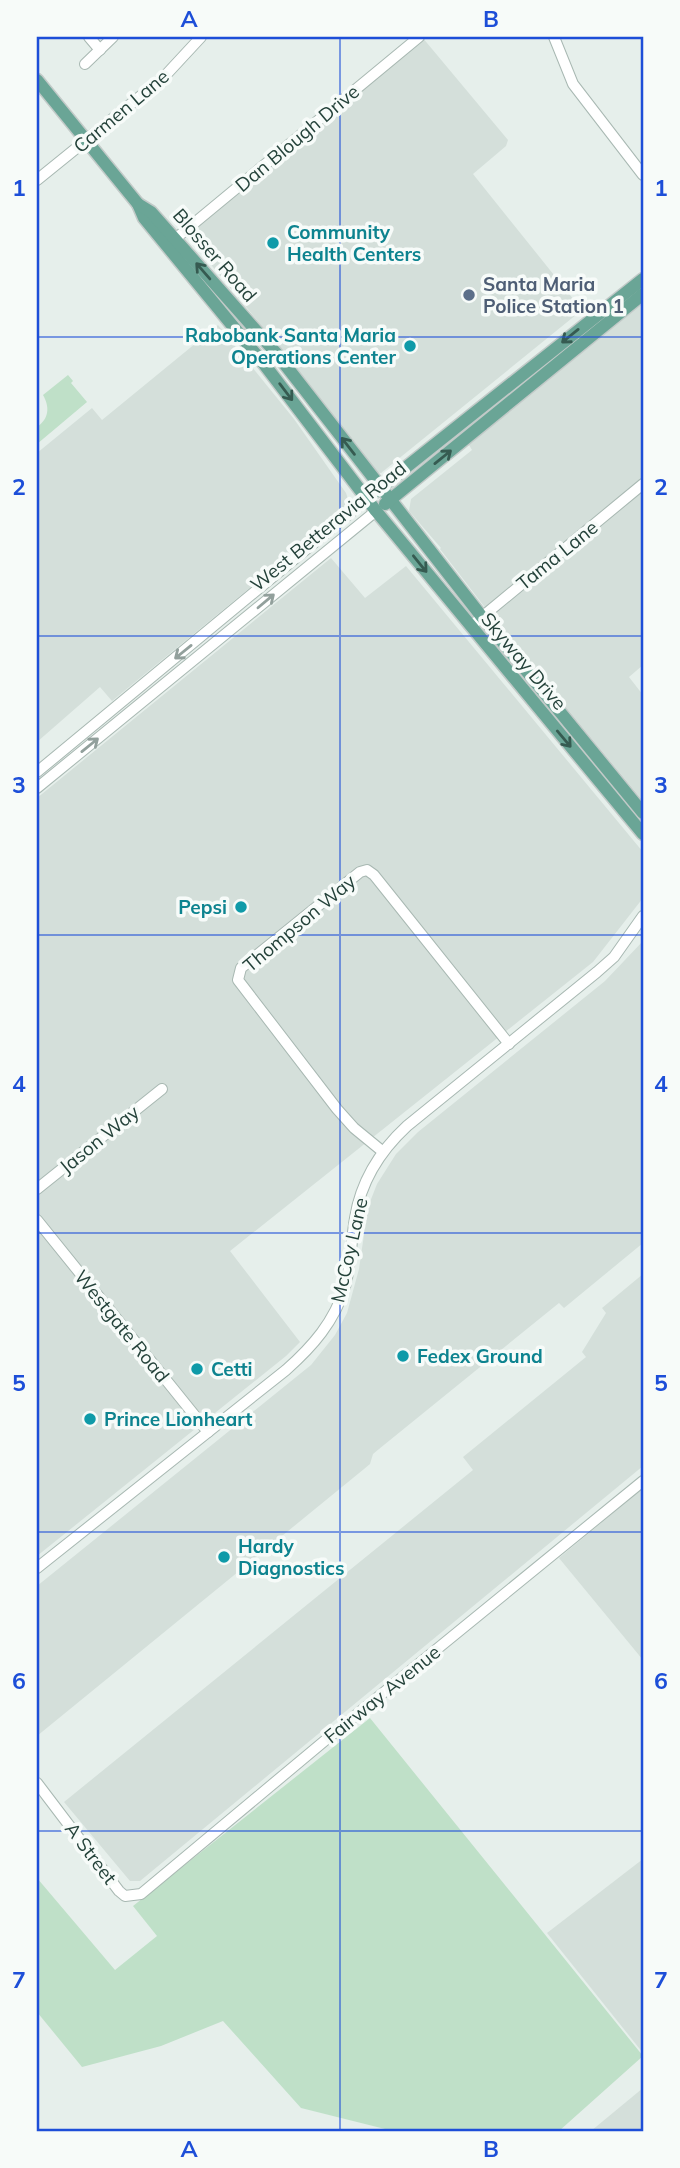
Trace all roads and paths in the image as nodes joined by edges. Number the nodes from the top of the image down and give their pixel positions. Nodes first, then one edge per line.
1 (89, 37) edge
2 (113, 37) edge
3 (201, 37) edge
4 (419, 37) edge
5 (554, 37) edge
6 (100, 50) junction
7 (85, 64) dead end
8 (37, 80) edge
9 (87, 140) junction
10 (643, 176) edge
11 (37, 180) edge
12 (138, 204) junction
13 (174, 239) junction
14 (643, 279) edge
15 (643, 294) edge
16 (643, 484) edge
17 (380, 488) junction
18 (367, 499) junction
19 (390, 500) junction
20 (376, 511) junction
21 (482, 617) junction
22 (471, 626) junction
23 (37, 772) edge
24 (37, 788) edge
25 (643, 813) edge
26 (643, 834) edge
27 (643, 916) edge
28 (509, 1044) junction
29 (162, 1089) dead end
30 (382, 1151) junction
31 (37, 1189) edge
32 (37, 1220) edge
33 (208, 1432) junction
34 (643, 1480) edge
35 (37, 1568) edge
36 (37, 1783) edge
37 (119, 1891) joint

1 - 6 street
2 - 6 street
3 - 9 street, Carmen Lane
4 - 13 street, Dan Blough Drive
5 - 10 street
6 - 7 street
8 - 9 main road, Blosser Road
9 - 11 street, Carmen Lane
9 - 12 main road, Blosser Road
12 - 13 main road, Blosser Road
12 -> 18 main road, Blosser Road
17 -> 13 main road, Blosser Road
14 -> 17 main road, West Betteravia Road
19 -> 15 main road, West Betteravia Road
16 - 21 street, Tama Lane
17 - 18 main road, West Betteravia Road
17 - 19 main road, Blosser Road
18 - 20 main road, Blosser Road
18 -> 23 street, West Betteravia Road
19 - 20 main road, West Betteravia Road
19 - 21 main road, Skyway Drive
20 -> 22 main road, Skyway Drive
24 -> 20 street, West Betteravia Road
21 - 22 street, Tama Lane
21 - 25 main road, Skyway Drive
22 -> 26 main road, Skyway Drive
27 - 28 street, McCoy Lane
28 - 30 street, McCoy Lane
28 - 30 street, Thompson Way
29 - 31 street, Jason Way
30 - 33 street, McCoy Lane
32 - 33 street, Westgate Road
33 - 35 street, McCoy Lane
34 - 37 street, Fairway Avenue
36 - 37 street, A Street

